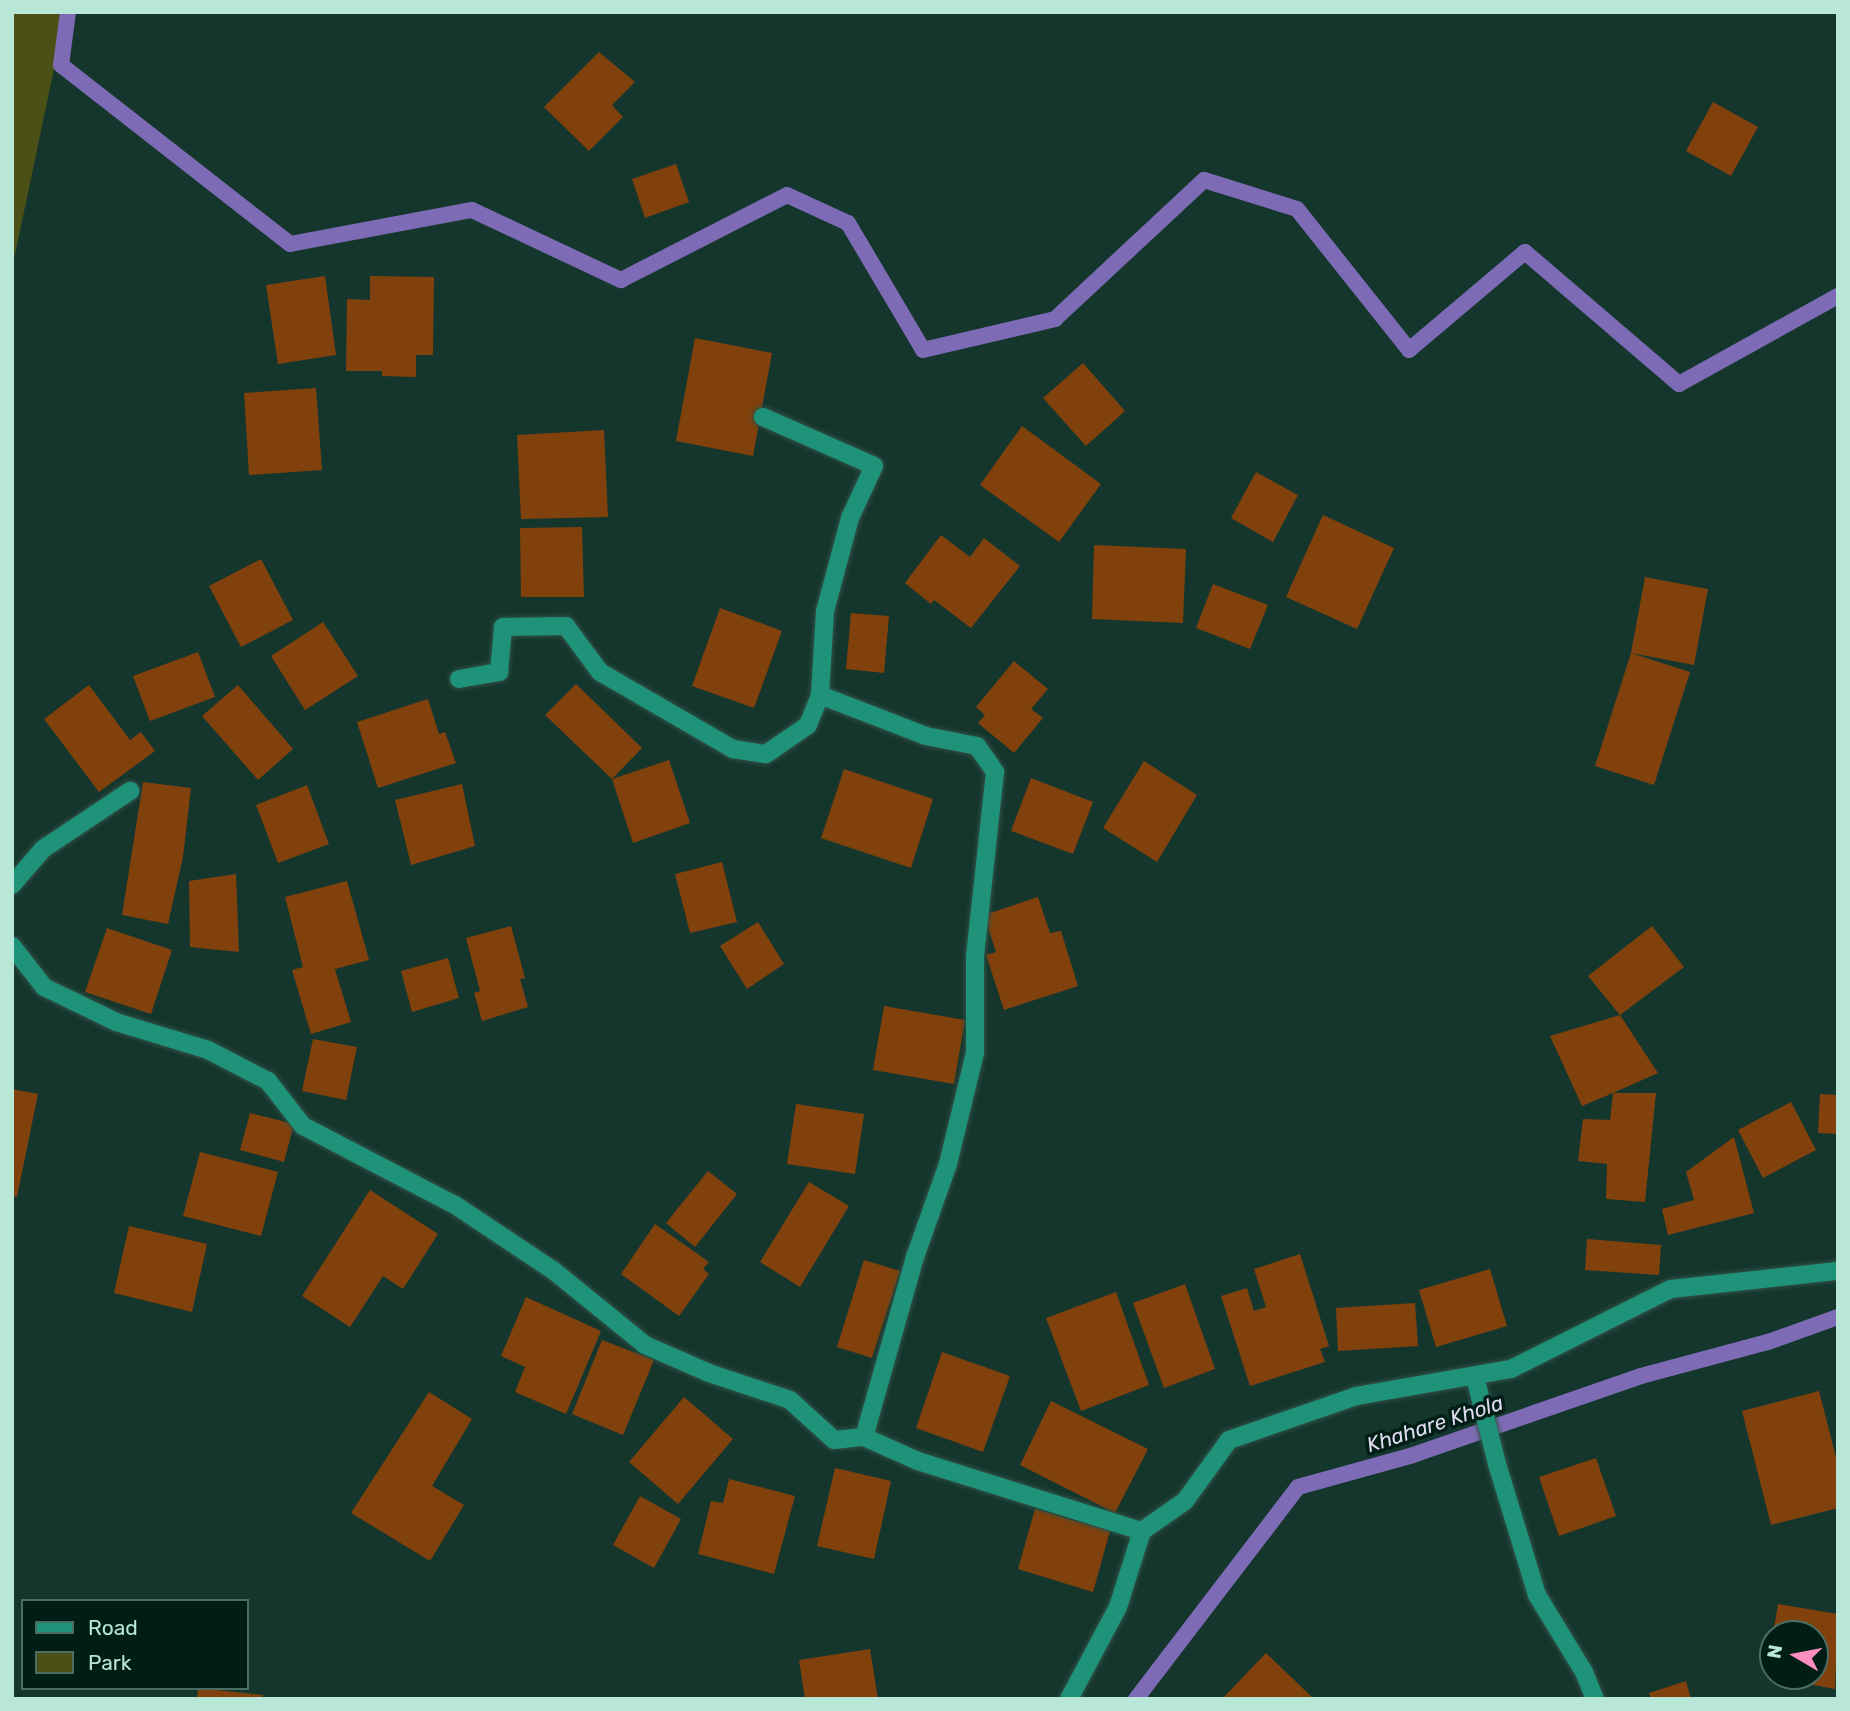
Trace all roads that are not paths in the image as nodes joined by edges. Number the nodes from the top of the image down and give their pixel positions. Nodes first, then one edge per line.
1 (763, 417) dead end
2 (459, 679) dead end
3 (820, 695) junction
4 (130, 791) dead end
5 (12, 885) edge
6 (12, 946) edge
7 (1838, 1271) edge
8 (1475, 1377) junction
9 (864, 1437) junction
10 (1142, 1531) junction
11 (1069, 1699) edge
12 (1595, 1699) edge

1 - 3 street
2 - 3 street
3 - 9 street
4 - 5 street
6 - 9 street
7 - 8 street
8 - 10 street
8 - 12 street
9 - 10 street
10 - 11 street

